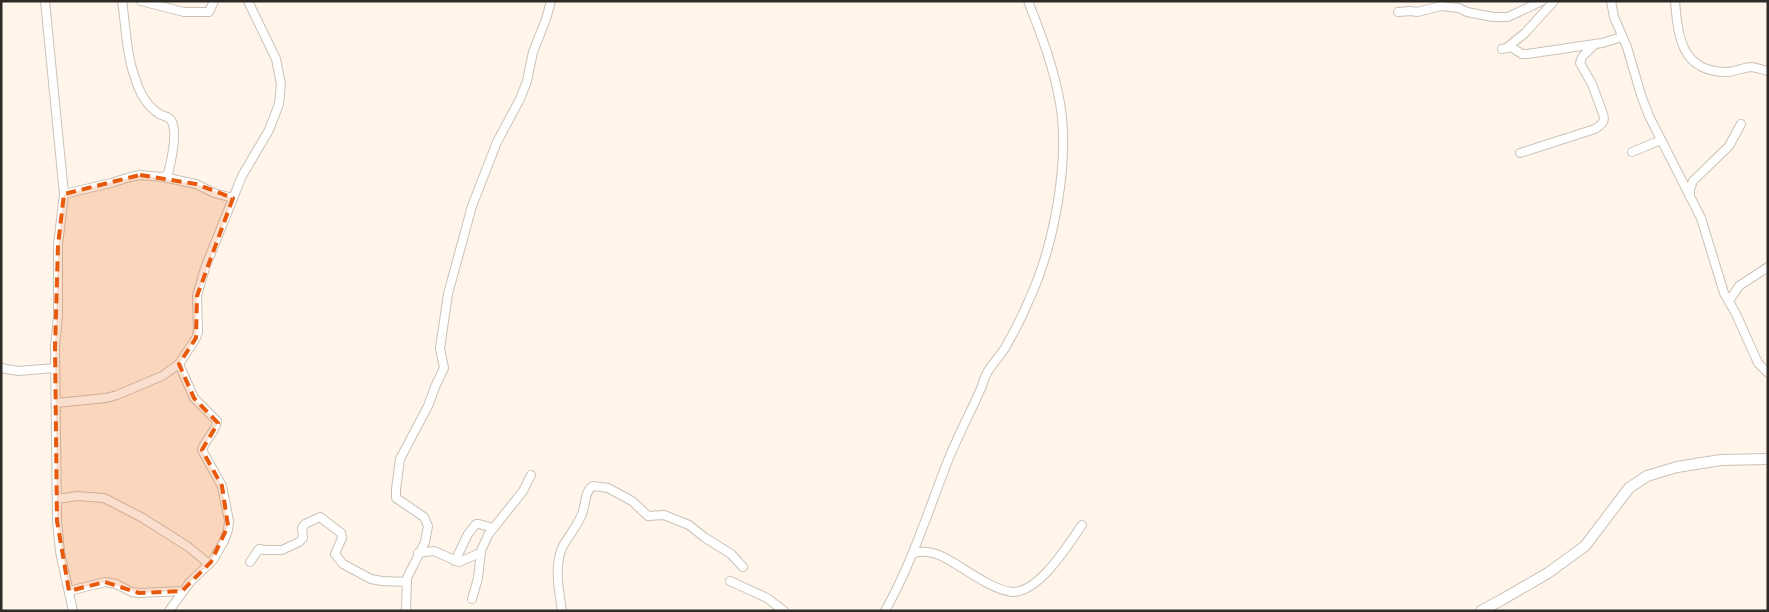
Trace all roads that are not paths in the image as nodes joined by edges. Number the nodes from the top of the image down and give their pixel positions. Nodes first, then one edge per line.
1 (45, 1) edge
2 (122, 1) edge
3 (141, 1) edge
4 (214, 1) edge
5 (248, 1) edge
6 (550, 1) edge
7 (1028, 1) edge
8 (1542, 1) edge
9 (1554, 1) edge
10 (1611, 1) edge
11 (1675, 1) edge
12 (1398, 12) dead end
13 (1622, 37) junction
14 (1595, 44) junction
15 (1768, 71) edge
16 (1741, 124) dead end
17 (1661, 140) junction
18 (1632, 152) dead end
19 (1520, 153) dead end
20 (163, 177) junction
21 (64, 194) junction
22 (233, 198) junction
23 (1690, 199) junction
24 (1768, 267) edge
25 (1730, 300) junction
26 (178, 364) junction
27 (1, 368) edge
28 (55, 368) junction
29 (1768, 373) edge
30 (56, 403) junction
31 (1768, 459) edge
32 (531, 475) dead end
33 (57, 499) junction
34 (1082, 525) dead end
35 (492, 528) junction
36 (481, 552) junction
37 (418, 553) junction
38 (914, 553) junction
39 (455, 561) junction
40 (250, 562) dead end
41 (209, 564) junction
42 (743, 567) dead end
43 (730, 581) dead end
44 (407, 582) junction
45 (69, 591) junction
46 (182, 591) junction
47 (472, 599) dead end
48 (73, 611) edge
49 (169, 611) edge
50 (406, 611) edge
51 (562, 611) edge
52 (784, 611) edge
53 (885, 611) edge
54 (1481, 611) edge

1 - 21 street
2 - 20 street
3 - 4 street
5 - 22 street
6 - 37 street
7 - 38 street
8 - 12 street
9 - 14 street
10 - 13 street
11 - 15 street
13 - 14 street
13 - 17 street
14 - 19 street
16 - 23 street
17 - 18 street
17 - 23 street
20 - 21 street
20 - 22 street
21 - 28 street
22 - 26 street
23 - 25 street
24 - 25 street
25 - 29 street
26 - 30 street
26 - 41 street
27 - 28 street
28 - 30 street
30 - 33 street
31 - 54 main road
32 - 35 street
33 - 41 street
33 - 45 street
34 - 38 street
35 - 36 street
35 - 39 street
36 - 39 street
36 - 47 street
37 - 39 street
37 - 44 street
38 - 53 street
40 - 44 street
41 - 46 street
42 - 51 street
43 - 52 street
44 - 50 street
45 - 46 street
45 - 48 street
46 - 49 street

